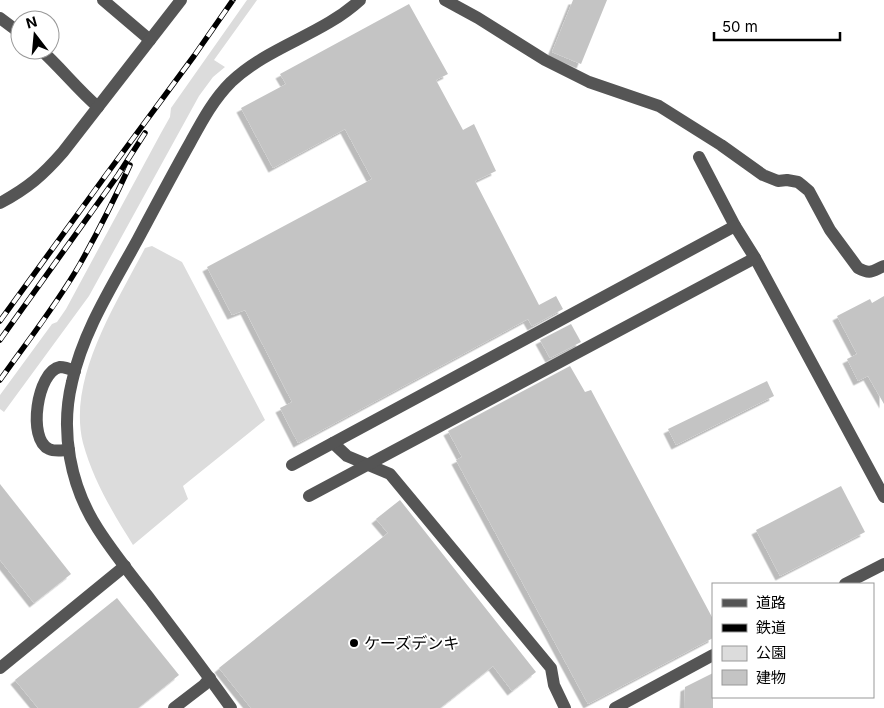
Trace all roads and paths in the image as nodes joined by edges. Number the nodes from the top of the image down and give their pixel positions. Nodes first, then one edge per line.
1 (103, 0) edge
2 (182, 0) edge
3 (360, 0) edge
4 (445, 0) edge
5 (0, 18) edge
6 (10, 26) edge
7 (150, 40) junction
8 (52, 60) edge
9 (98, 107) junction
10 (699, 157) dead end
11 (0, 203) edge
12 (735, 226) junction
13 (756, 258) junction
14 (884, 266) edge
15 (75, 371) junction
16 (333, 443) junction
17 (69, 450) junction
18 (369, 464) junction
19 (292, 465) dead end
20 (309, 496) dead end
21 (884, 497) edge
22 (884, 564) edge
23 (125, 566) junction
24 (847, 583) edge
25 (712, 656) edge
26 (0, 668) edge
27 (210, 678) junction
28 (174, 708) edge
29 (231, 708) edge
30 (565, 708) edge
31 (615, 708) edge

1 - 7 street
2 - 7 street
3 - 15 street
4 - 14 street
5 - 6 street
7 - 9 street
8 - 9 street
9 - 11 street
10 - 12 street
12 - 13 street
12 - 16 street
13 - 18 street
13 - 21 street
15 - 17 street
15 - 17 street
16 - 18 street
16 - 19 street
17 - 23 street
18 - 20 street
18 - 30 street
22 - 24 street
23 - 26 street
23 - 27 street
25 - 31 street
27 - 28 street
27 - 29 street

